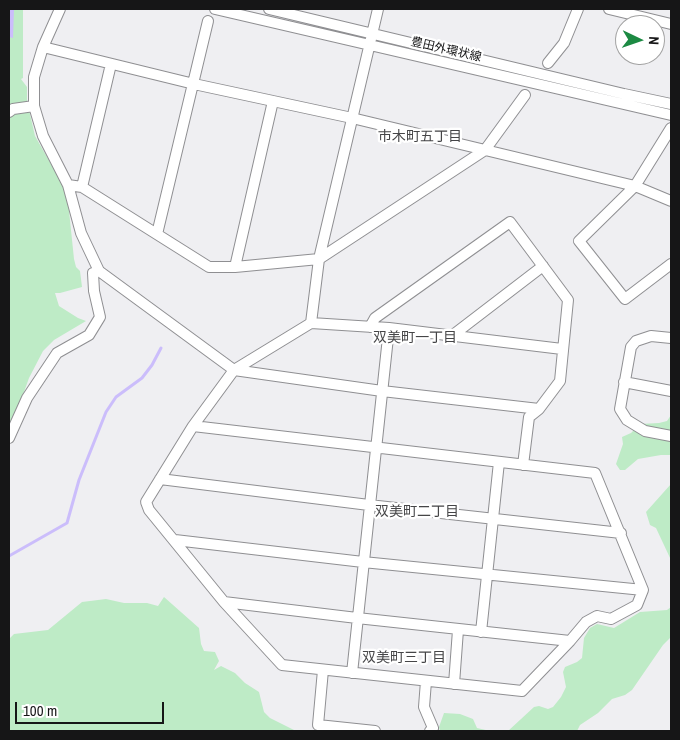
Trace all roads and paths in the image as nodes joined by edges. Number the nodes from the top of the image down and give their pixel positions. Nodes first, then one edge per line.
1 (60, 9) edge
2 (215, 9) edge
3 (268, 9) edge
4 (378, 9) edge
5 (578, 9) edge
6 (609, 9) edge
7 (208, 21) dead end
8 (671, 24) edge
9 (372, 33) junction
10 (369, 45) junction
11 (43, 47) junction
12 (548, 63) dead end
13 (111, 64) junction
14 (194, 84) junction
15 (525, 95) dead end
16 (273, 101) junction
17 (671, 104) edge
18 (34, 106) junction
19 (9, 112) edge
20 (671, 115) edge
21 (352, 118) junction
22 (671, 128) edge
23 (485, 150) junction
24 (68, 185) junction
25 (635, 186) junction
26 (82, 187) junction
27 (671, 200) edge
28 (157, 234) junction
29 (319, 259) junction
30 (671, 264) edge
31 (543, 266) junction
32 (235, 267) junction
33 (98, 271) junction
34 (311, 323) junction
35 (370, 327) junction
36 (389, 328) junction
37 (453, 335) junction
38 (671, 338) edge
39 (562, 349) junction
40 (234, 370) junction
41 (624, 382) junction
42 (382, 391) junction
43 (671, 391) edge
44 (539, 408) junction
45 (193, 426) junction
46 (671, 436) edge
47 (9, 438) edge
48 (375, 448) junction
49 (499, 462) junction
50 (523, 465) junction
51 (160, 479) junction
52 (369, 505) junction
53 (493, 519) junction
54 (621, 533) junction
55 (175, 540) junction
56 (363, 562) junction
57 (487, 574) junction
58 (643, 590) junction
59 (224, 602) junction
60 (357, 618) junction
61 (458, 630) junction
62 (481, 632) junction
63 (570, 641) junction
64 (323, 670) junction
65 (352, 673) junction
66 (426, 681) junction
67 (454, 684) junction
68 (375, 731) edge
69 (430, 731) edge

1 - 11 street
2 - 10 street, 豊田外環状線
3 - 9 street, 豊田外環状線
4 - 9 street
5 - 12 street
6 - 8 street
7 - 14 street
9 - 10 street
9 - 17 street, 豊田外環状線
10 - 20 street, 豊田外環状線
10 - 21 street
11 - 13 street
11 - 18 street
13 - 14 street
13 - 26 street
14 - 16 street
14 - 28 street
15 - 23 street
16 - 21 street
16 - 32 street
18 - 19 street
18 - 24 street
21 - 23 street
21 - 29 street
22 - 25 street
23 - 25 street
23 - 29 street
24 - 26 street
24 - 33 street
25 - 27 street
25 - 30 street
26 - 28 street
28 - 32 street
29 - 32 street
29 - 34 street
31 - 35 street
31 - 37 street
31 - 39 street
33 - 40 street
33 - 47 street
34 - 35 street
34 - 40 street
35 - 36 street
36 - 37 street
36 - 42 street
37 - 39 street
38 - 41 street
39 - 44 street
40 - 42 street
40 - 45 street
41 - 43 street
41 - 46 street
42 - 44 street
42 - 48 street
44 - 50 street
45 - 48 street
45 - 51 street
48 - 49 street
48 - 52 street
49 - 50 street
49 - 53 street
50 - 54 street
51 - 52 street
51 - 55 street
52 - 53 street
52 - 56 street
53 - 54 street
53 - 57 street
54 - 58 street
55 - 56 street
55 - 59 street
56 - 57 street
56 - 60 street
57 - 58 street
57 - 62 street
58 - 63 street
59 - 60 street
59 - 64 street
60 - 61 street
60 - 65 street
61 - 62 street
61 - 67 street
62 - 63 street
63 - 67 street
64 - 65 street
64 - 68 street
65 - 66 street
66 - 67 street
66 - 69 street

